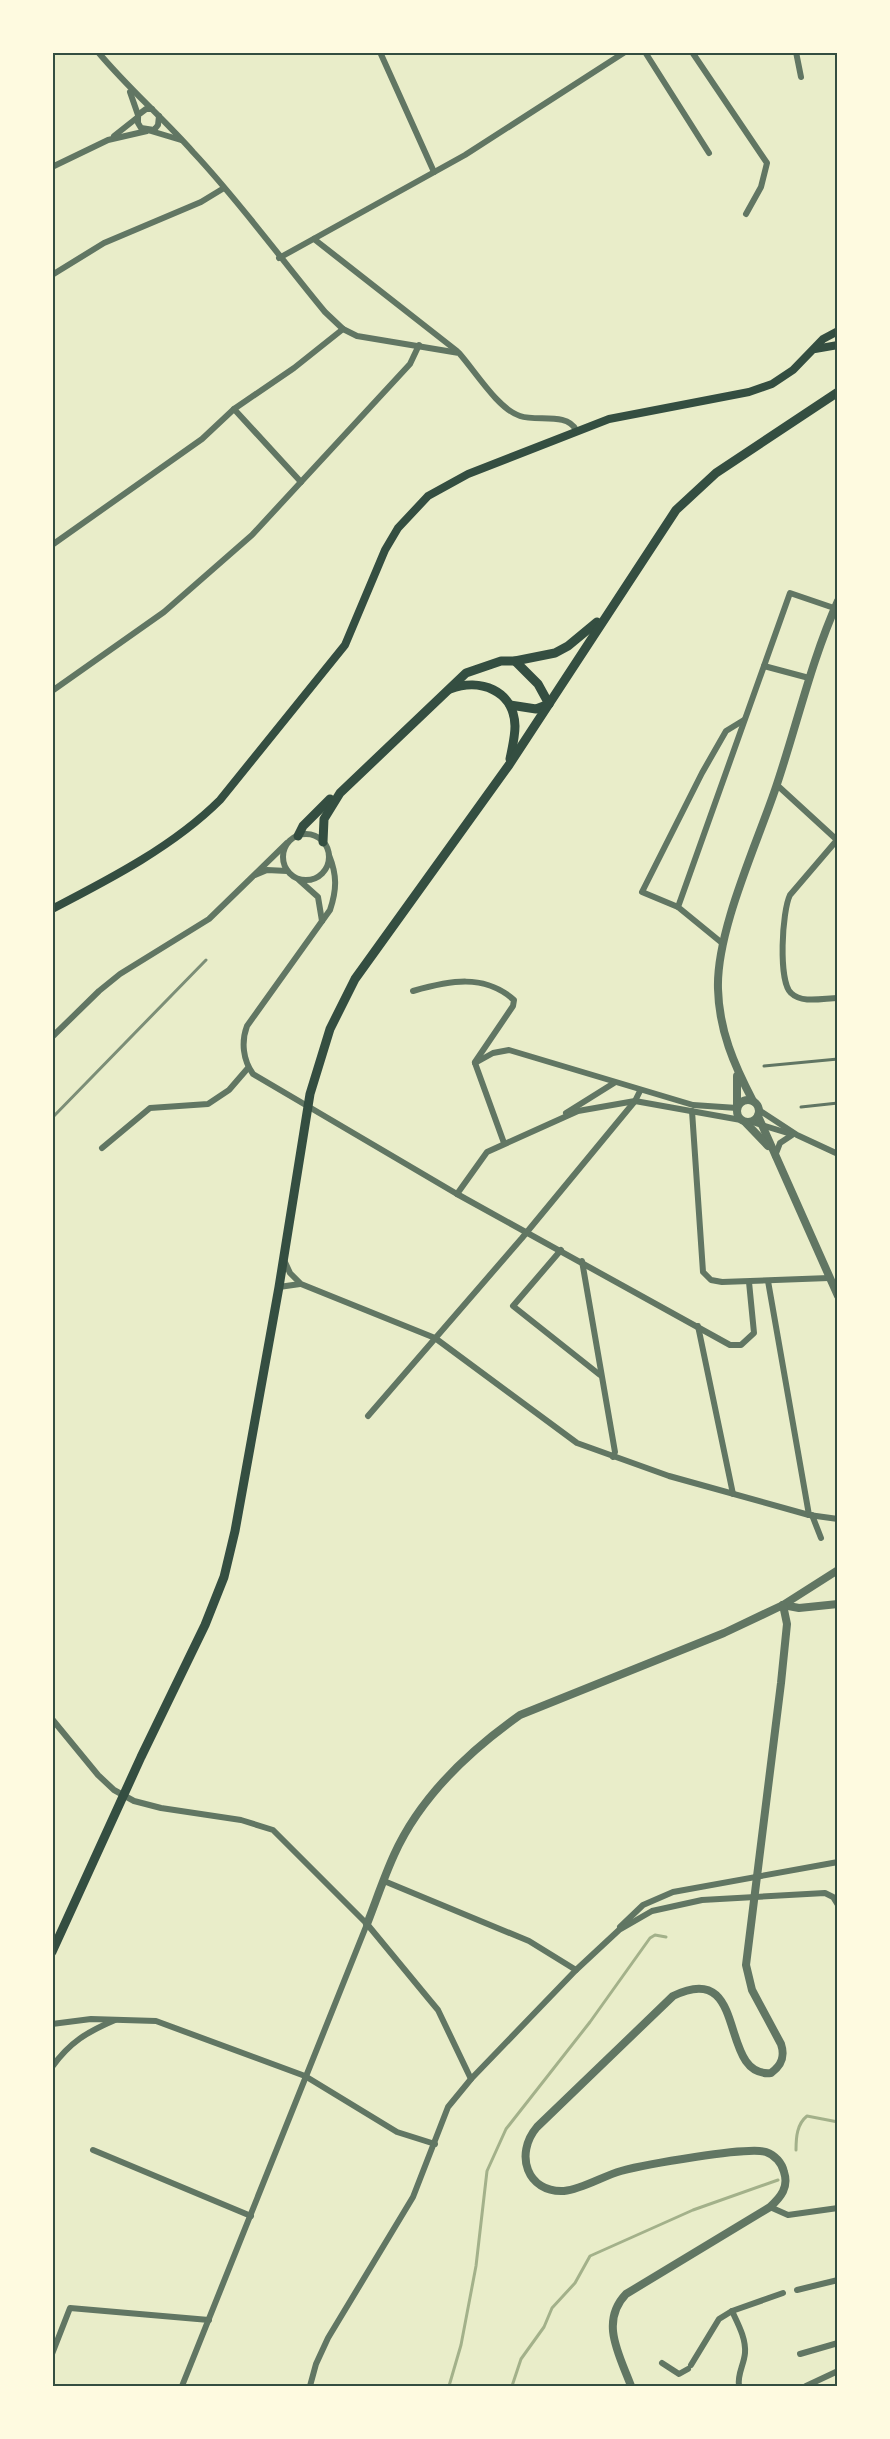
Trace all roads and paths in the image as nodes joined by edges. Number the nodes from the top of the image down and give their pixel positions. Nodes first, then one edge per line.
1 (98, 52) edge
2 (380, 52) edge
3 (625, 52) edge
4 (645, 52) edge
5 (692, 52) edge
6 (796, 52) edge
7 (801, 77) dead end
8 (127, 86) junction
9 (152, 109) junction
10 (138, 116) junction
11 (159, 116) junction
12 (149, 131) junction
13 (108, 140) junction
14 (184, 142) junction
15 (709, 153) dead end
16 (52, 167) edge
17 (434, 172) junction
18 (224, 188) junction
19 (746, 214) dead end
20 (314, 239) junction
21 (279, 258) junction
22 (52, 275) edge
23 (343, 329) junction
24 (837, 331) edge
25 (418, 345) junction
26 (837, 345) edge
27 (815, 349) junction
28 (459, 353) junction
29 (836, 393) edge
30 (234, 409) junction
31 (576, 430) junction
32 (301, 482) junction
33 (52, 545) edge
34 (836, 604) edge
35 (602, 619) junction
36 (515, 661) junction
37 (764, 666) junction
38 (809, 678) junction
39 (52, 691) edge
40 (445, 691) junction
41 (549, 704) junction
42 (510, 705) junction
43 (744, 720) junction
44 (508, 765) junction
45 (777, 785) junction
46 (340, 793) junction
47 (298, 836) junction
48 (287, 843) junction
49 (323, 843) junction
50 (329, 855) junction
51 (287, 870) junction
52 (252, 877) junction
53 (299, 879) junction
54 (678, 908) junction
55 (52, 909) edge
56 (322, 922) junction
57 (722, 943) junction
58 (413, 991) dead end
59 (837, 998) edge
60 (52, 1037) edge
61 (837, 1059) edge
62 (474, 1063) junction
63 (764, 1066) dead end
64 (248, 1068) junction
65 (735, 1068) junction
66 (614, 1083) junction
67 (640, 1091) junction
68 (635, 1101) junction
69 (753, 1101) junction
70 (837, 1103) edge
71 (737, 1107) junction
72 (801, 1107) dead end
73 (692, 1111) junction
74 (561, 1117) junction
75 (751, 1118) junction
76 (762, 1125) junction
77 (794, 1135) junction
78 (504, 1143) junction
79 (102, 1148) dead end
80 (773, 1153) junction
81 (837, 1155) edge
82 (457, 1194) junction
83 (561, 1250) junction
84 (283, 1258) junction
85 (582, 1261) junction
86 (829, 1278) junction
87 (768, 1281) junction
88 (748, 1282) junction
89 (301, 1284) junction
90 (279, 1287) junction
91 (837, 1296) edge
92 (698, 1326) junction
93 (435, 1338) junction
94 (600, 1375) junction
95 (368, 1416) dead end
96 (613, 1457) junction
97 (733, 1494) junction
98 (810, 1515) junction
99 (837, 1519) edge
100 (821, 1538) dead end
101 (837, 1570) edge
102 (837, 1604) edge
103 (783, 1605) junction
104 (52, 1719) edge
105 (837, 1862) edge
106 (384, 1881) junction
107 (755, 1896) junction
108 (837, 1905) edge
109 (367, 1924) junction
110 (619, 1930) junction
111 (52, 1952) edge
112 (576, 1970) junction
113 (118, 2019) junction
114 (52, 2024) edge
115 (52, 2067) edge
116 (305, 2076) junction
117 (471, 2079) junction
118 (435, 2144) junction
119 (93, 2150) dead end
120 (770, 2207) junction
121 (837, 2208) edge
122 (251, 2216) junction
123 (837, 2280) edge
124 (797, 2290) dead end
125 (783, 2293) dead end
126 (732, 2311) junction
127 (208, 2320) junction
128 (837, 2343) edge
129 (52, 2354) edge
130 (800, 2354) dead end
131 (662, 2363) dead end
132 (837, 2371) edge
133 (815, 2384) edge
134 (182, 2386) edge
135 (310, 2386) edge
136 (631, 2386) edge
137 (739, 2386) edge
138 (806, 2386) edge

1 - 8 street
2 - 17 street
3 - 17 street
4 - 15 street
5 - 19 street
6 - 7 street
8 - 9 street
8 - 10 street
9 - 10 street
9 - 11 street
10 - 12 street
10 - 13 street
11 - 12 street
11 - 14 street
12 - 13 street
12 - 14 street
13 - 16 street
14 - 18 street
17 - 20 street
18 - 21 street
18 - 22 street
20 - 21 street
20 - 28 street
21 - 23 street
23 - 25 street
23 - 30 street
24 - 27 main road
25 - 28 street
25 - 32 street
26 - 27 main road
27 - 31 main road
28 - 31 street
29 - 35 main road
30 - 32 street
30 - 33 street
31 - 55 main road
32 - 39 street
34 - 37 street
34 - 38 street
35 - 36 main road
35 - 41 main road
36 - 40 main road
36 - 41 main road
37 - 38 street
37 - 43 street
38 - 45 street
40 - 42 main road
40 - 46 main road
41 - 42 main road
41 - 44 main road
42 - 44 main road
43 - 54 street
43 - 54 street
44 - 84 main road
45 - 57 street
45 - 59 street
46 - 47 main road
46 - 49 main road
47 - 48 street
47 - 49 street
48 - 51 street
48 - 52 street
49 - 50 street
50 - 53 street
50 - 56 street
51 - 52 street
51 - 53 street
52 - 60 street
53 - 56 street
54 - 57 street
56 - 64 street
57 - 65 street
58 - 62 street
61 - 63 lane
62 - 66 street
62 - 78 street
64 - 79 street
64 - 82 street
65 - 69 street
65 - 71 street
66 - 67 street
66 - 74 street
67 - 68 street
67 - 71 street
68 - 73 street
68 - 74 street
68 - 93 street
69 - 71 street
69 - 75 street
70 - 72 lane
71 - 75 street
73 - 75 street
73 - 88 street
74 - 78 street
75 - 76 street
75 - 77 street
75 - 80 street
76 - 77 street
76 - 80 street
77 - 80 street
77 - 81 street
78 - 82 street
80 - 86 street
82 - 83 street
83 - 85 street
83 - 94 street
84 - 89 street
84 - 90 main road
85 - 92 street
85 - 94 street
86 - 87 street
86 - 91 street
87 - 88 street
87 - 98 street
88 - 92 street
89 - 90 street
89 - 93 street
90 - 111 main road
92 - 97 street
93 - 95 street
93 - 96 street
94 - 96 street
96 - 97 street
97 - 98 street
98 - 99 street
98 - 100 street
101 - 103 street
102 - 103 street
103 - 106 street
103 - 107 street
104 - 109 street
105 - 110 street
106 - 109 street
106 - 112 street
107 - 108 street
107 - 110 street
107 - 120 street
109 - 116 street
109 - 117 street
110 - 112 street
112 - 117 street
113 - 114 street
113 - 115 street
113 - 116 street
116 - 118 street
116 - 122 street
117 - 118 street
118 - 135 street
119 - 122 street
120 - 121 street
120 - 136 street
122 - 127 street
123 - 124 street
125 - 126 street
126 - 131 street
126 - 137 street
127 - 129 street
127 - 134 street
128 - 130 street
132 - 133 street
133 - 138 street

